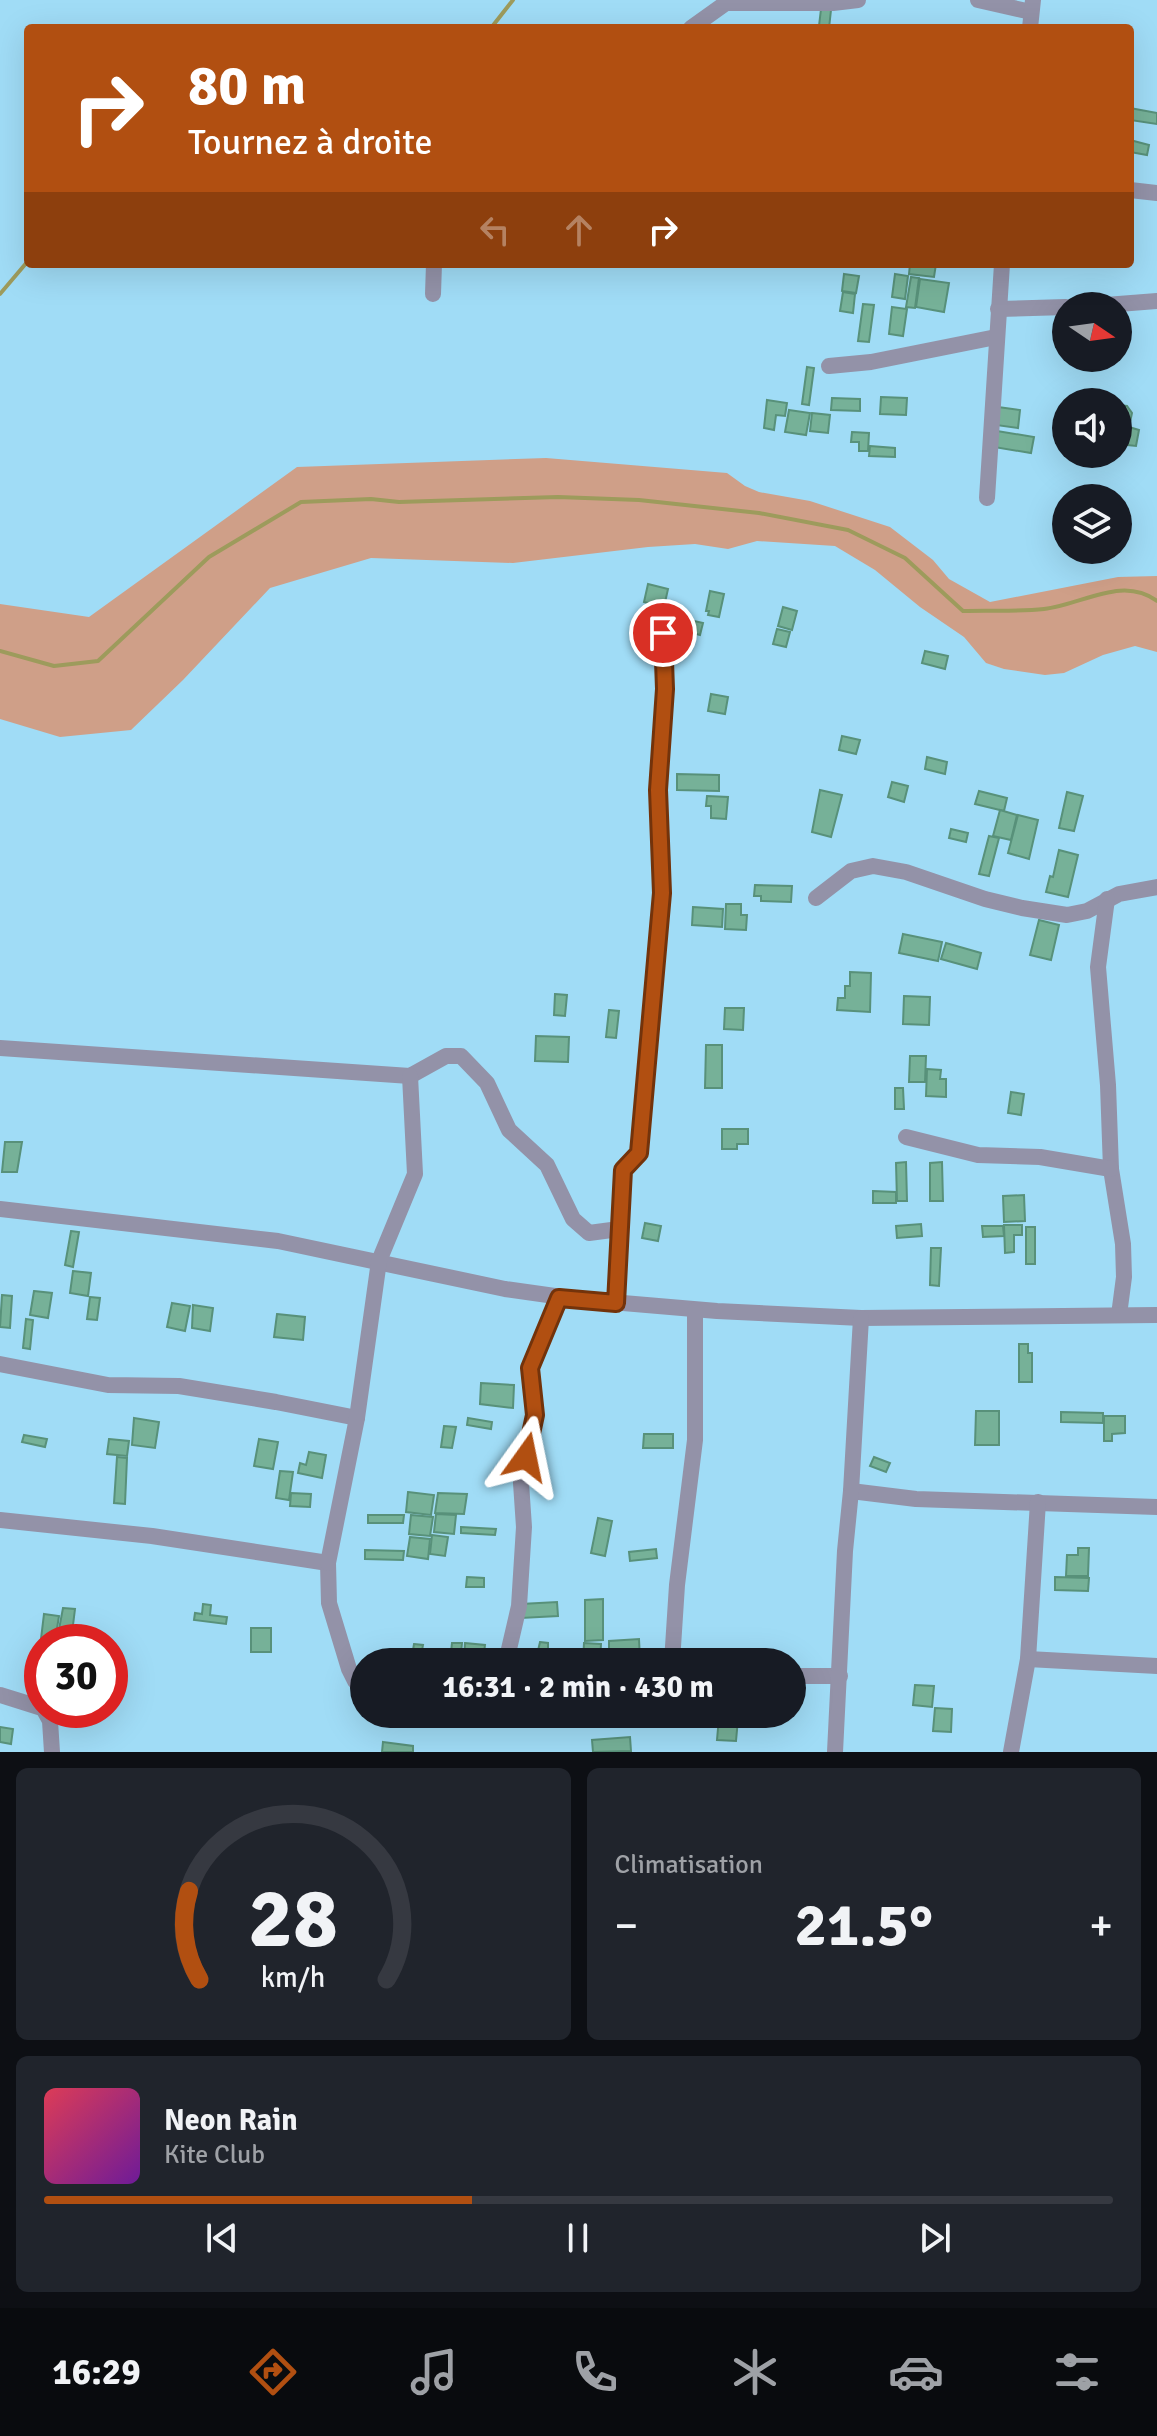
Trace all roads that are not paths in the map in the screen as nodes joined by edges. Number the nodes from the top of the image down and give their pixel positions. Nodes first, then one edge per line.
1 (858, 0) edge
2 (978, 0) edge
3 (761, 2) edge
4 (1031, 13) edge
5 (697, 24) edge
6 (1134, 190) edge
7 (1157, 193) edge
8 (434, 268) edge
9 (1002, 268) edge
10 (433, 294) dead end
11 (1157, 301) edge
12 (1132, 303) edge
13 (1052, 307) edge
14 (998, 309) junction
15 (996, 337) junction
16 (829, 366) dead end
17 (987, 498) dead end
18 (663, 633) dead end
19 (1157, 887) edge
20 (816, 898) dead end
21 (1107, 899) junction
22 (0, 1048) edge
23 (410, 1076) junction
24 (906, 1137) dead end
25 (1111, 1169) junction
26 (0, 1209) edge
27 (619, 1229) junction
28 (379, 1261) junction
29 (559, 1298) junction
30 (616, 1303) junction
31 (695, 1310) junction
32 (1119, 1315) junction
33 (1157, 1315) edge
34 (861, 1318) junction
35 (0, 1364) edge
36 (357, 1418) junction
37 (851, 1491) junction
38 (1038, 1502) junction
39 (1157, 1507) edge
40 (0, 1520) edge
41 (328, 1563) junction
42 (509, 1648) edge
43 (673, 1648) edge
44 (1028, 1659) junction
45 (1157, 1666) edge
46 (350, 1671) edge
47 (806, 1676) edge
48 (840, 1676) junction
49 (0, 1695) edge
50 (24, 1703) edge
51 (50, 1728) edge
52 (52, 1752) edge
53 (835, 1752) edge
54 (1011, 1752) edge

1 - 3 street
2 - 4 street
3 - 5 street
6 - 7 street
8 - 10 street
9 - 14 street
11 - 12 street
13 - 14 street
14 - 15 street
15 - 16 street
15 - 17 street
18 - 27 street
19 - 21 street
20 - 21 street
21 - 25 street
22 - 23 street
23 - 27 street
23 - 28 street
24 - 25 street
25 - 32 street
26 - 28 street
27 - 30 street
28 - 29 street
28 - 36 street
29 - 30 street
29 - 42 street
30 - 31 street
31 - 34 street
31 - 43 street
32 - 33 street
32 - 34 street
34 - 37 street
35 - 36 street
36 - 41 street
37 - 38 street
37 - 48 street
38 - 39 street
38 - 44 street
40 - 41 street
41 - 46 street
44 - 45 street
44 - 54 street
47 - 48 street
48 - 53 street
49 - 50 street
51 - 52 street

